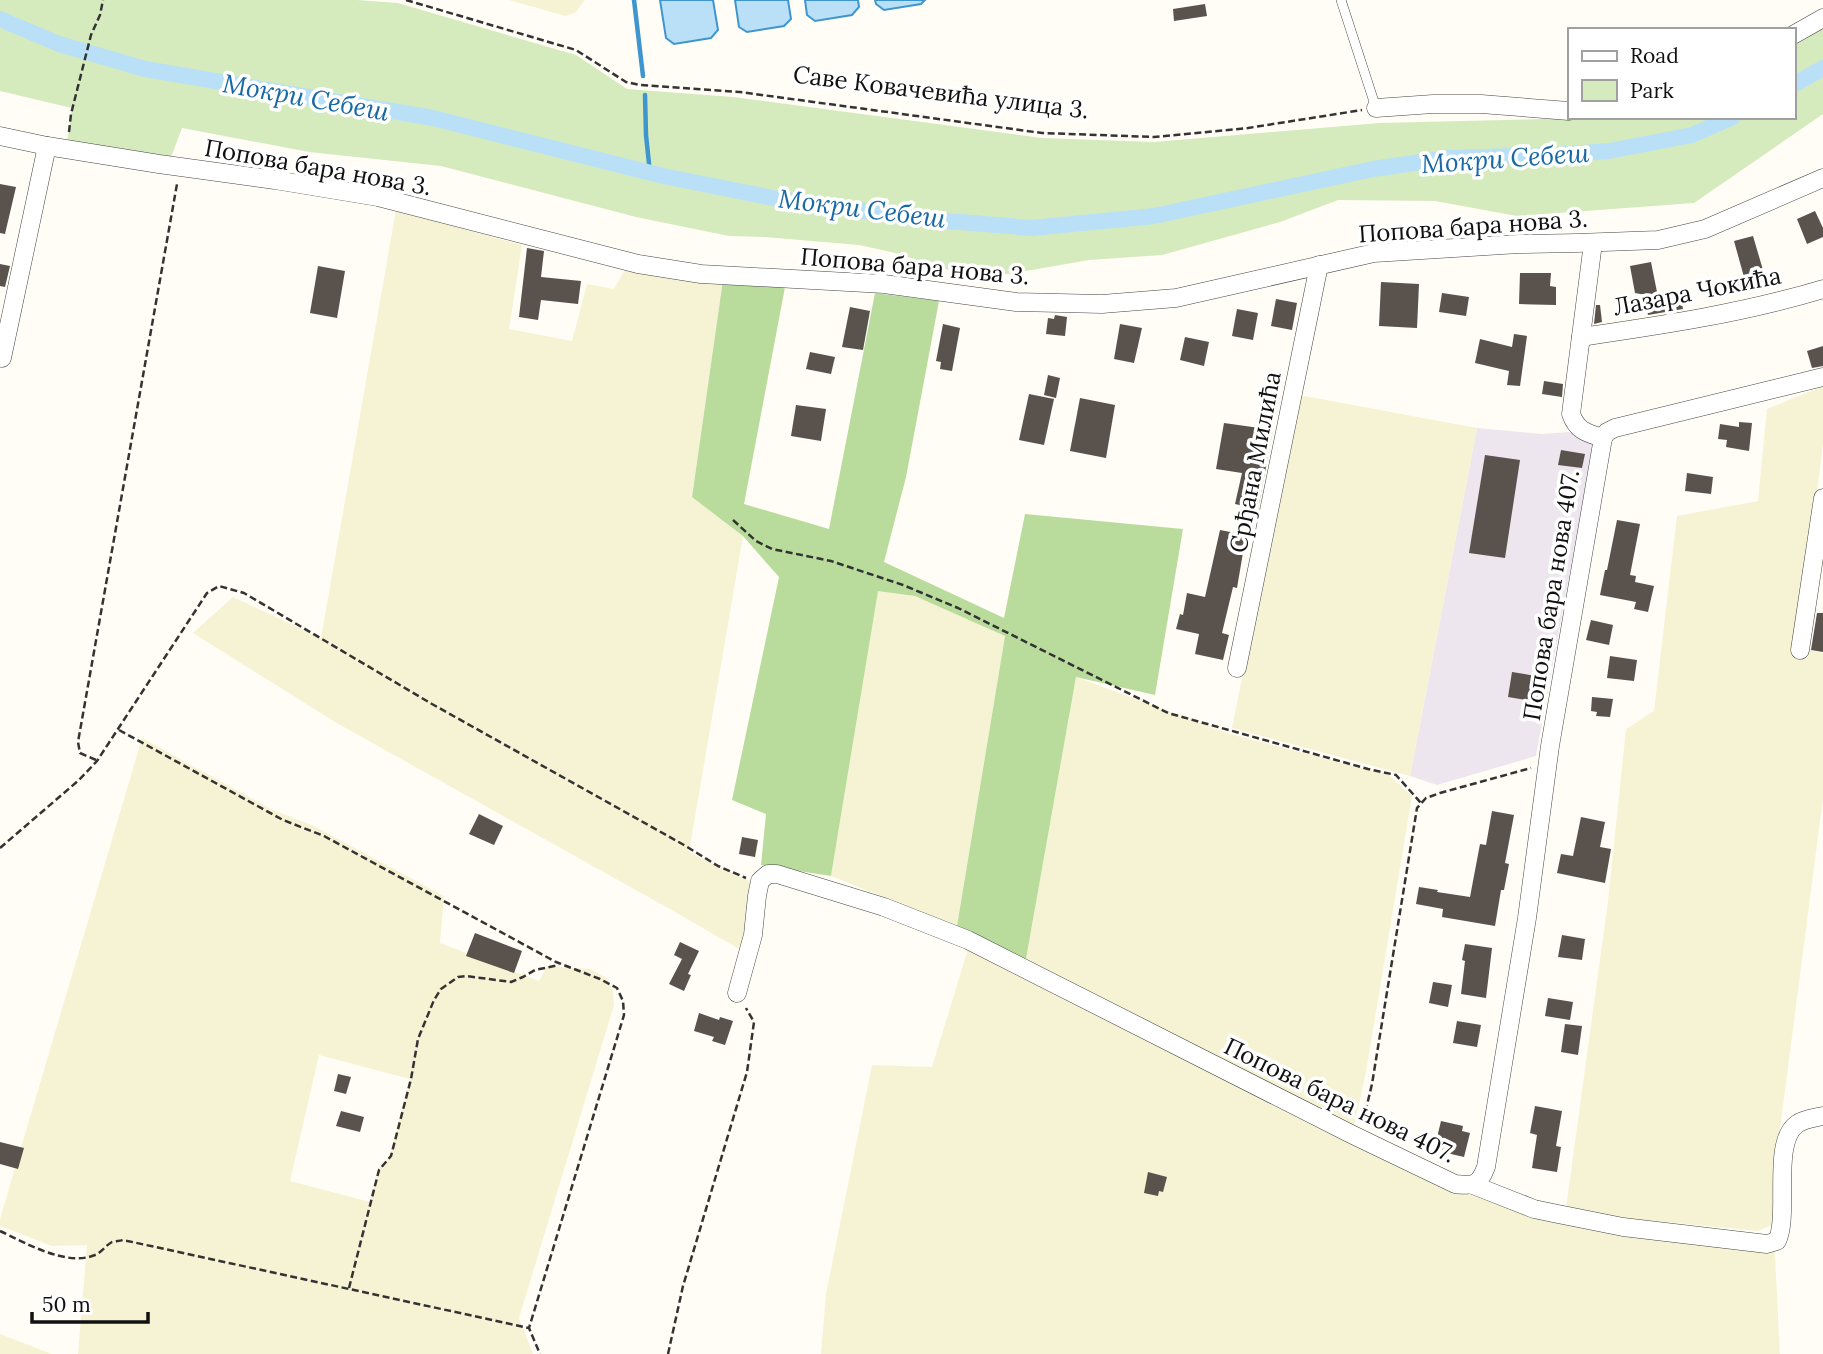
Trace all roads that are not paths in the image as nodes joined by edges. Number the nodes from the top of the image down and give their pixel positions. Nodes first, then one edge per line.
1 (1341, 0) edge
2 (1823, 18) edge
3 (1795, 34) edge
4 (1376, 108) joint
5 (1568, 111) edge
6 (0, 136) edge
7 (47, 146) junction
8 (1823, 178) edge
9 (1593, 243) junction
10 (1319, 265) junction
11 (1823, 289) edge
12 (1581, 337) junction
13 (2, 358) edge
14 (1823, 377) edge
15 (1602, 438) junction
16 (1823, 498) edge
17 (1800, 650) dead end
18 (1237, 668) dead end
19 (737, 993) road end
20 (1823, 1116) edge
21 (1473, 1185) junction

1 - 4 lane
2 - 3 street
4 - 5 street
6 - 7 street, Попова бара нова 3.
7 - 10 street, Попова бара нова 3.
7 - 13 street
8 - 9 street, Попова бара нова 3.
9 - 10 street, Попова бара нова 3.
9 - 12 street
10 - 18 street, Срђана Милића
11 - 12 street, Лазара Чокића
12 - 15 street
14 - 15 street
15 - 21 street, Попова бара нова 407.
16 - 17 street
19 - 21 street, Попова бара нова 407.
20 - 21 street

